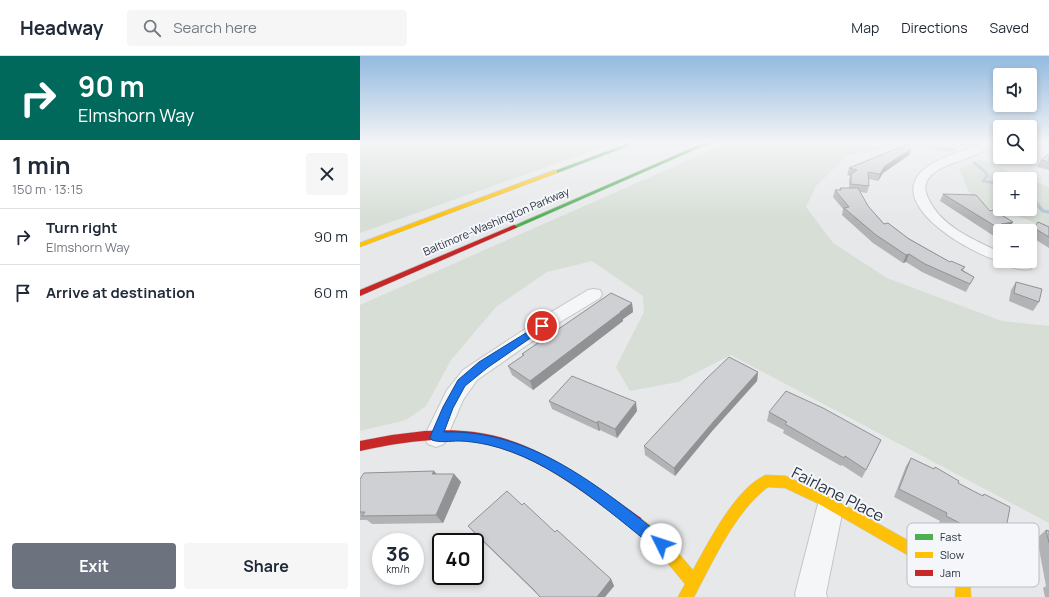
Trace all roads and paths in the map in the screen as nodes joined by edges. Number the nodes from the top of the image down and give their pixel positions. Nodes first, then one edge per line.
1 (566, 168) edge
2 (649, 168) edge
3 (937, 168) edge
4 (360, 245) edge
5 (993, 254) edge
6 (360, 293) edge
7 (594, 294) dead end
8 (436, 437) junction
9 (360, 446) edge
10 (831, 504) junction
11 (907, 547) edge
12 (694, 583) junction
13 (686, 597) edge
14 (812, 597) edge

1 - 4 main road, Baltimore-Washington Parkway
2 - 6 main road, Baltimore-Washington Parkway
3 - 5 street
7 - 8 street
8 - 9 main road
8 - 12 main road
10 - 11 main road, Fairlane Place
10 - 12 main road, Fairlane Place
10 - 14 street
12 - 13 main road, Fairlane Place

